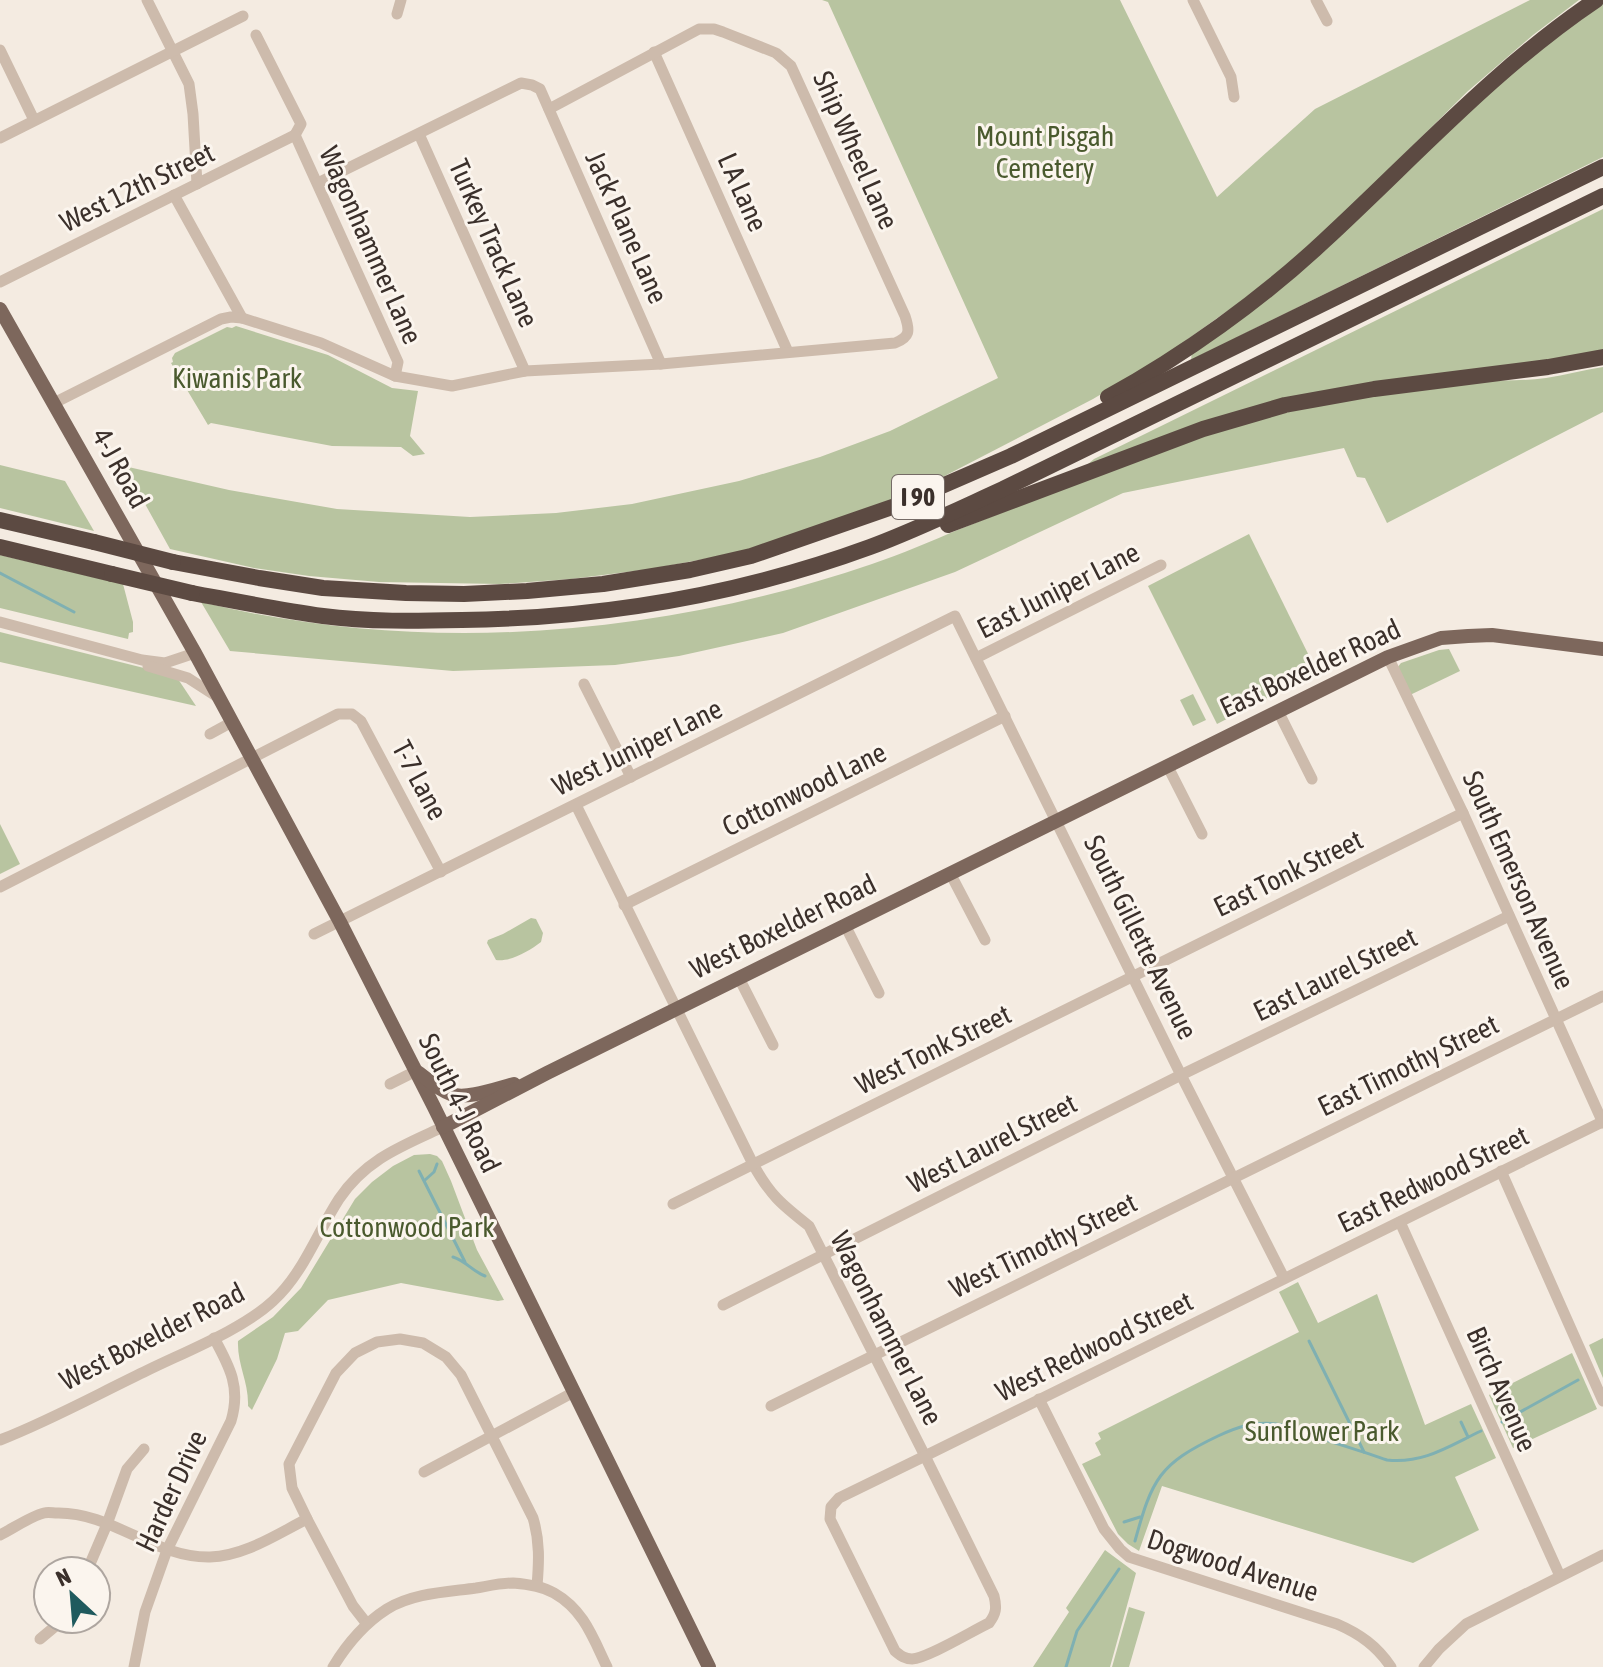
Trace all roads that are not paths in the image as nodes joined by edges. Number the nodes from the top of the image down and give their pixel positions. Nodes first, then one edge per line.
1 (147, 0) edge
2 (401, 0) edge
3 (1193, 0) edge
4 (1316, 0) edge
5 (1596, 0) edge
6 (397, 14) dead end
7 (243, 16) dead end
8 (1327, 21) dead end
9 (256, 35) dead end
10 (0, 50) edge
11 (173, 52) junction
12 (654, 52) junction
13 (1234, 97) dead end
14 (549, 109) junction
15 (34, 120) junction
16 (419, 134) junction
17 (295, 135) junction
18 (0, 138) edge
19 (1603, 167) edge
20 (318, 183) junction
21 (197, 184) junction
22 (174, 195) junction
23 (1603, 196) edge
24 (0, 282) edge
25 (2, 316) edge
26 (242, 318) junction
27 (788, 352) junction
28 (1603, 357) edge
29 (661, 364) junction
30 (525, 371) junction
31 (395, 376) junction
32 (54, 403) junction
33 (858, 519) junction
34 (0, 520) edge
35 (0, 547) edge
36 (1161, 565) dead end
37 (682, 599) junction
38 (955, 616) joint
39 (0, 622) edge
40 (1603, 649) edge
41 (195, 653) junction
42 (1388, 657) junction
43 (976, 658) junction
44 (142, 660) junction
45 (584, 684) dead end
46 (219, 698) junction
47 (1278, 711) junction
48 (1005, 716) junction
49 (232, 722) junction
50 (210, 734) dead end
51 (252, 757) junction
52 (1167, 765) junction
53 (631, 777) junction
54 (1312, 779) dead end
55 (576, 805) junction
56 (1463, 813) junction
57 (1056, 820) junction
58 (1202, 834) dead end
59 (441, 872) junction
60 (950, 873) junction
61 (0, 887) edge
62 (624, 905) junction
63 (1509, 916) junction
64 (340, 922) junction
65 (845, 925) junction
66 (314, 934) dead end
67 (985, 940) dead end
68 (1134, 977) junction
69 (739, 978) junction
70 (879, 993) dead end
71 (1603, 996) edge
72 (676, 1009) junction
73 (1556, 1019) junction
74 (773, 1045) dead end
75 (416, 1071) junction
76 (1181, 1075) junction
77 (534, 1080) junction
78 (390, 1084) dead end
79 (1603, 1123) edge
80 (443, 1127) junction
81 (753, 1164) junction
82 (1501, 1171) junction
83 (1234, 1177) junction
84 (673, 1204) dead end
85 (1400, 1222) junction
86 (825, 1255) junction
87 (1284, 1278) junction
88 (723, 1305) dead end
89 (214, 1338) junction
90 (874, 1356) junction
91 (574, 1392) junction
92 (1039, 1399) junction
93 (1603, 1401) edge
94 (771, 1406) dead end
95 (492, 1435) junction
96 (0, 1440) edge
97 (144, 1449) dead end
98 (925, 1456) junction
99 (424, 1472) dead end
100 (307, 1519) junction
101 (107, 1524) junction
102 (0, 1535) edge
103 (167, 1550) junction
104 (94, 1555) edge
105 (1603, 1555) edge
106 (1560, 1576) junction
107 (537, 1586) junction
108 (367, 1624) junction
109 (45, 1635) edge
110 (40, 1639) dead end
111 (134, 1667) edge
112 (333, 1667) edge
113 (607, 1667) edge
114 (709, 1667) edge
115 (1391, 1667) edge
116 (1424, 1667) edge

1 - 11 street
2 - 6 street
3 - 13 street
4 - 8 street
5 - 33 highway, I 90
7 - 11 street
9 - 17 street, Wagonhammer Lane
10 - 15 street
11 - 15 street
11 - 21 street
12 - 14 street
12 - 27 street, L A Lane
12 - 27 street, Ship Wheel Lane
14 - 16 street
14 - 29 street, Jack Plane Lane
15 - 18 street
16 - 20 street
16 - 30 street, Turkey Track Lane
17 - 20 street, Wagonhammer Lane
17 - 21 street, West 12th Street
19 - 33 highway, I 90
20 - 31 street, Wagonhammer Lane
21 - 22 street, West 12th Street
22 - 24 street, West 12th Street
22 - 26 street
23 - 37 highway, I 90
25 - 32 main road, 4-J Road
26 - 31 street
26 - 32 street
27 - 29 street
28 - 37 highway, I 90
29 - 30 street
30 - 31 street
32 - 41 main road, 4-J Road
33 - 34 highway, I 90, bridge
35 - 37 highway, I 90, bridge
36 - 43 street, East Juniper Lane
38 - 43 street, South Gillette Avenue
38 - 53 street, West Juniper Lane
39 - 44 street
40 - 42 main road, East Boxelder Road
41 - 44 street
41 - 46 main road, South 4-J Road
42 - 47 main road, East Boxelder Road
42 - 56 street, South Emerson Avenue
43 - 48 street, South Gillette Avenue
44 - 46 street
45 - 53 street
46 - 49 main road, South 4-J Road
47 - 52 main road, East Boxelder Road
47 - 54 street
48 - 57 street, South Gillette Avenue
48 - 62 street, Cottonwood Lane
49 - 50 street
49 - 51 main road, South 4-J Road
51 - 59 street, T-7 Lane
51 - 61 street
51 - 64 main road, South 4-J Road
52 - 57 main road, East Boxelder Road
52 - 58 street
53 - 55 street, West Juniper Lane
55 - 59 street, West Juniper Lane
55 - 62 street, Wagonhammer Lane
56 - 63 street, South Emerson Avenue
56 - 68 street, East Tonk Street
57 - 60 main road, West Boxelder Road
57 - 68 street, South Gillette Avenue
59 - 64 street, West Juniper Lane
60 - 65 main road, West Boxelder Road
60 - 67 street
62 - 72 street, Wagonhammer Lane
63 - 73 street, South Emerson Avenue
63 - 76 street, East Laurel Street
64 - 66 street, West Juniper Lane
64 - 75 main road, South 4-J Road
65 - 69 main road, West Boxelder Road
65 - 70 street
68 - 76 street, South Gillette Avenue
68 - 81 street, West Tonk Street
69 - 72 main road, West Boxelder Road
69 - 74 street
71 - 73 street, East Timothy Street
72 - 77 main road, West Boxelder Road
72 - 81 street, Wagonhammer Lane
73 - 79 street, South Emerson Avenue
73 - 83 street, East Timothy Street
75 - 77 main road
75 - 78 street
75 - 80 main road, South 4-J Road
76 - 83 street, South Gillette Avenue
76 - 86 street, West Laurel Street
77 - 80 main road
79 - 82 street, East Redwood Street
80 - 89 street, West Boxelder Road
80 - 91 main road, South 4-J Road
81 - 84 street, West Tonk Street
81 - 86 street, Wagonhammer Lane
82 - 85 street, East Redwood Street
82 - 93 street
83 - 87 street, South Gillette Avenue
83 - 90 street, West Timothy Street
85 - 87 street, East Redwood Street
85 - 106 street, Birch Avenue
86 - 88 street, West Laurel Street
86 - 90 street, Wagonhammer Lane
87 - 92 street, West Redwood Street
89 - 96 street, West Boxelder Road
89 - 103 street, Harder Drive
90 - 94 street, West Timothy Street
90 - 98 street, Wagonhammer Lane
91 - 95 street
91 - 114 main road, South 4-J Road
92 - 98 street, West Redwood Street
92 - 115 street, Dogwood Avenue
95 - 99 street
95 - 100 street
95 - 107 street
97 - 101 street
98 - 98 street, West Redwood Street
100 - 103 street
100 - 108 street
101 - 102 street
101 - 103 street
101 - 104 street
103 - 111 street, Harder Drive
105 - 106 street
106 - 116 street
107 - 108 street
107 - 113 street
108 - 112 street
109 - 110 street

